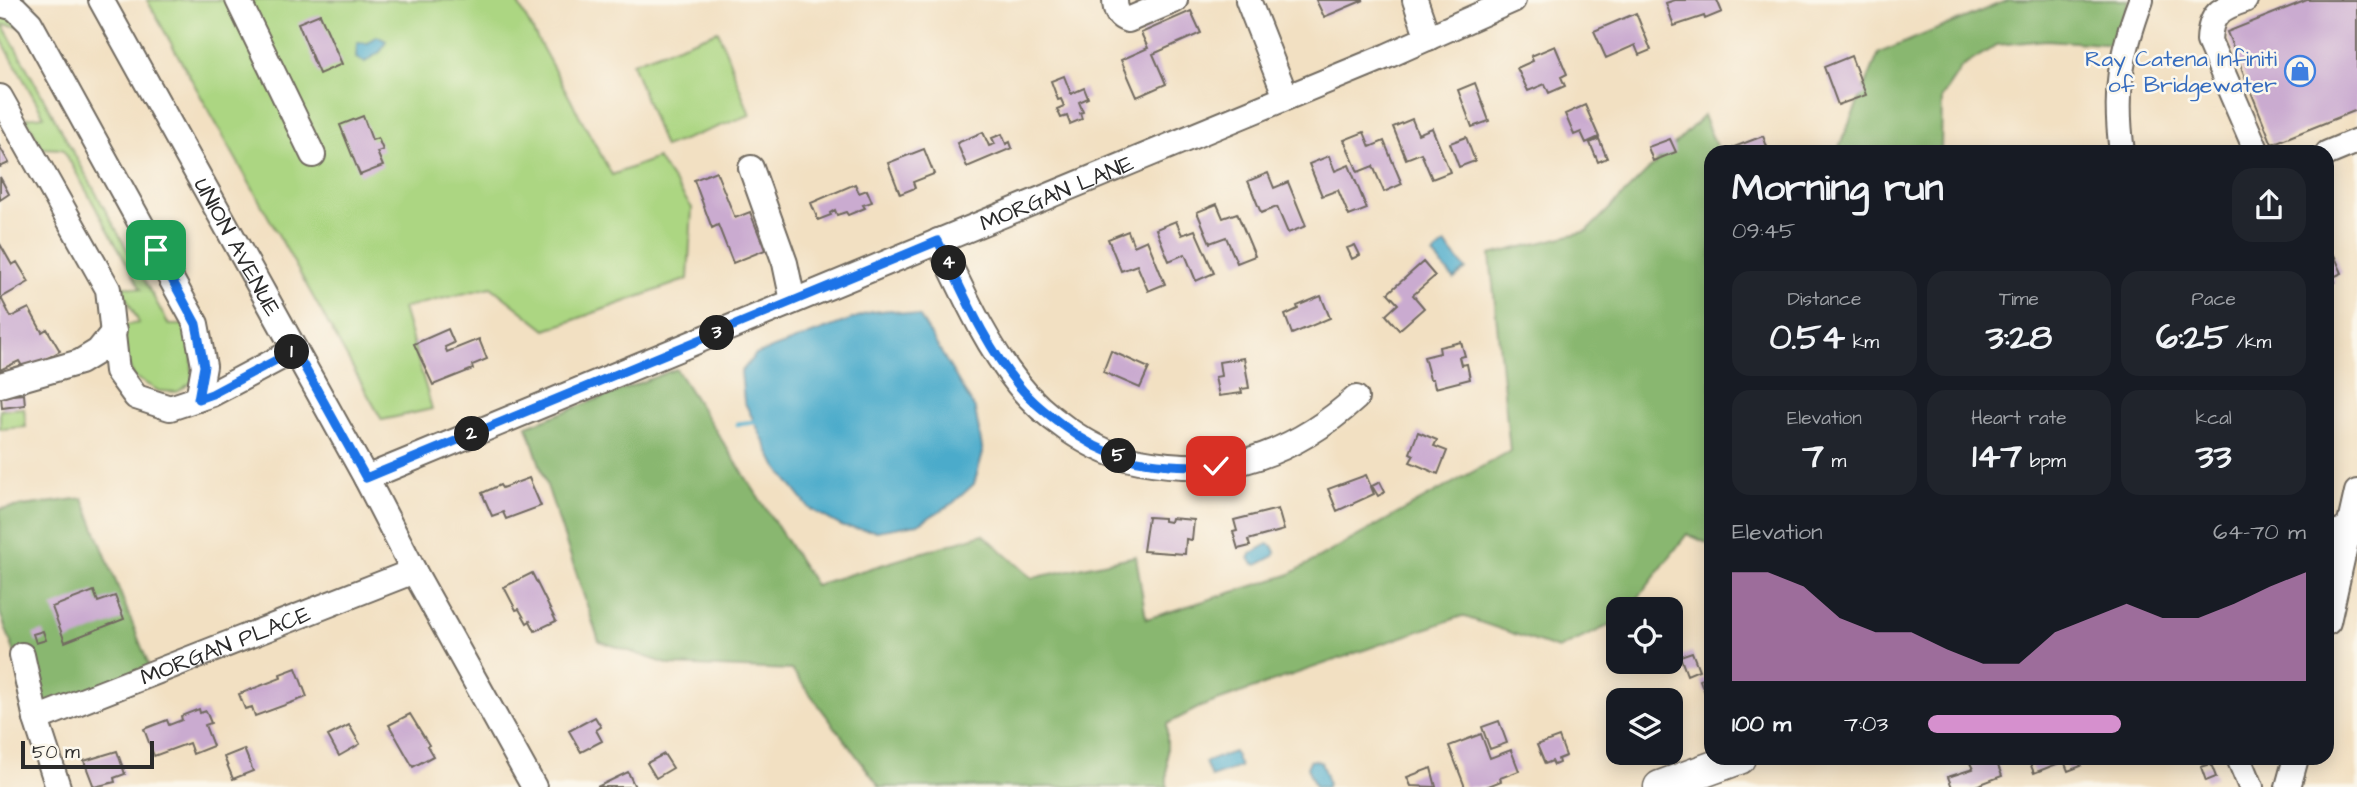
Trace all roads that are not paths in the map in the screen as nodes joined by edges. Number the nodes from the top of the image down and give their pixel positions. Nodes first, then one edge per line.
1 (102, 0) edge
2 (238, 0) edge
3 (1115, 0) edge
4 (1175, 0) edge
5 (1248, 0) edge
6 (1415, 0) edge
7 (1513, 0) edge
8 (2141, 0) edge
9 (2245, 0) edge
10 (0, 5) edge
11 (1428, 38) junction
12 (0, 97) edge
13 (1286, 97) junction
14 (2357, 141) edge
15 (2121, 145) edge
16 (2254, 145) edge
17 (2334, 151) edge
18 (313, 155) dead end
19 (751, 169) dead end
20 (938, 241) junction
21 (793, 301) junction
22 (114, 331) junction
23 (295, 350) junction
24 (0, 385) edge
25 (1356, 398) dead end
26 (198, 399) junction
27 (366, 478) junction
28 (2357, 492) edge
29 (2344, 534) edge
30 (414, 571) junction
31 (2334, 589) edge
32 (22, 654) dead end
33 (37, 719) junction
34 (1720, 765) edge
35 (2294, 765) edge
36 (58, 787) edge
37 (534, 787) edge
38 (1660, 787) edge
39 (2288, 787) edge

1 - 23 street, UNION AVENUE
2 - 18 street
3 - 4 street
5 - 13 street
6 - 11 street
7 - 11 street, MORGAN LANE
8 - 15 street
9 - 16 street
10 - 26 street
11 - 13 street, MORGAN LANE
12 - 22 street
13 - 20 street, MORGAN LANE
14 - 17 street
19 - 21 street
20 - 21 street, MORGAN LANE
20 - 25 street
21 - 27 street, MORGAN LANE
22 - 24 street
22 - 26 street
23 - 26 street
23 - 27 street, UNION AVENUE
27 - 30 street, UNION AVENUE
28 - 29 street
29 - 31 street
30 - 33 street, MORGAN PLACE
30 - 37 street, UNION AVENUE
32 - 33 street
33 - 36 street
34 - 38 main road
35 - 39 street

